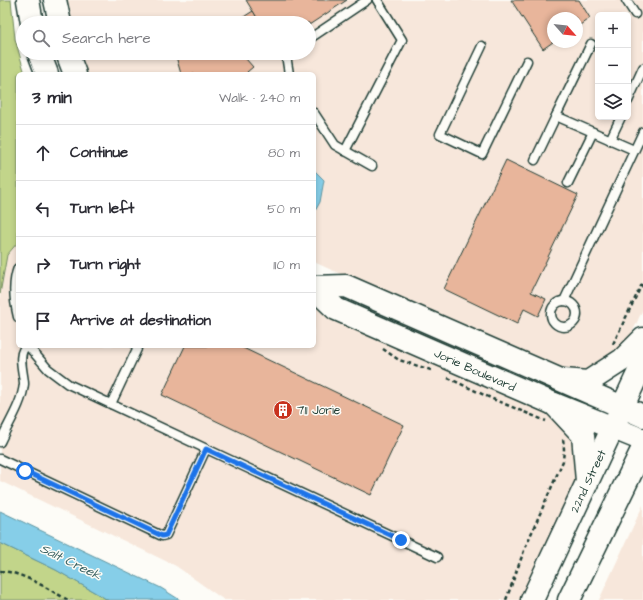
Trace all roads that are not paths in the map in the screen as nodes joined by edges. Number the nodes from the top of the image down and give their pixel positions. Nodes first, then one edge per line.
1 (28, 0) edge
2 (55, 0) edge
3 (367, 0) edge
4 (377, 0) edge
5 (626, 0) edge
6 (635, 14) dead end
7 (31, 16) edge
8 (58, 16) edge
9 (316, 34) edge
10 (591, 44) dead end
11 (482, 46) dead end
12 (42, 60) edge
13 (70, 60) edge
14 (287, 60) edge
15 (527, 61) dead end
16 (643, 68) edge
17 (46, 72) edge
18 (74, 72) edge
19 (289, 72) edge
20 (631, 94) edge
21 (316, 116) edge
22 (556, 116) junction
23 (620, 120) edge
24 (593, 132) junction
25 (643, 132) edge
26 (610, 140) junction
27 (634, 150) junction
28 (345, 151) junction
29 (535, 160) dead end
30 (372, 166) dead end
31 (568, 183) dead end
32 (16, 274) edge
33 (316, 288) edge
34 (316, 290) edge
35 (564, 300) dead end
36 (16, 309) edge
37 (643, 339) edge
38 (26, 348) edge
39 (30, 348) edge
40 (137, 348) edge
41 (643, 363) edge
42 (563, 380) junction
43 (111, 404) junction
44 (554, 404) junction
45 (622, 406) junction
46 (643, 416) edge
47 (613, 427) junction
48 (643, 440) edge
49 (0, 442) edge
50 (643, 448) edge
51 (206, 449) junction
52 (0, 459) edge
53 (588, 482) junction
54 (643, 482) edge
55 (613, 509) junction
56 (436, 556) dead end
57 (532, 600) edge
58 (569, 600) edge

1 - 7 main road
2 - 8 main road
3 - 9 lane
4 - 28 lane
5 - 6 lane
10 - 22 lane
11 - 15 lane
12 - 17 main road
13 - 18 main road
14 - 19 lane
16 - 20 lane
21 - 28 lane
22 - 24 lane
22 - 29 lane
23 - 26 lane
24 - 26 lane
24 - 31 lane
25 - 27 lane
26 - 27 lane
27 - 35 lane
28 - 30 lane
32 - 36 lane
33 - 42 main road, Jorie Boulevard
34 - 44 main road, Jorie Boulevard
37 - 42 main road
38 - 49 lane
39 - 43 lane
40 - 43 lane
41 - 45 main road, 22nd Street
42 - 45 main road, Jorie Boulevard
43 - 51 lane
44 - 47 main road, Jorie Boulevard
44 - 53 main road
45 - 46 main road, Jorie Boulevard
45 - 47 main road, 22nd Street
47 - 48 main road, Jorie Boulevard
47 - 53 main road, 22nd Street
50 - 55 main road
51 - 52 lane
51 - 56 lane
53 - 57 main road, 22nd Street
54 - 55 main road
55 - 58 main road

